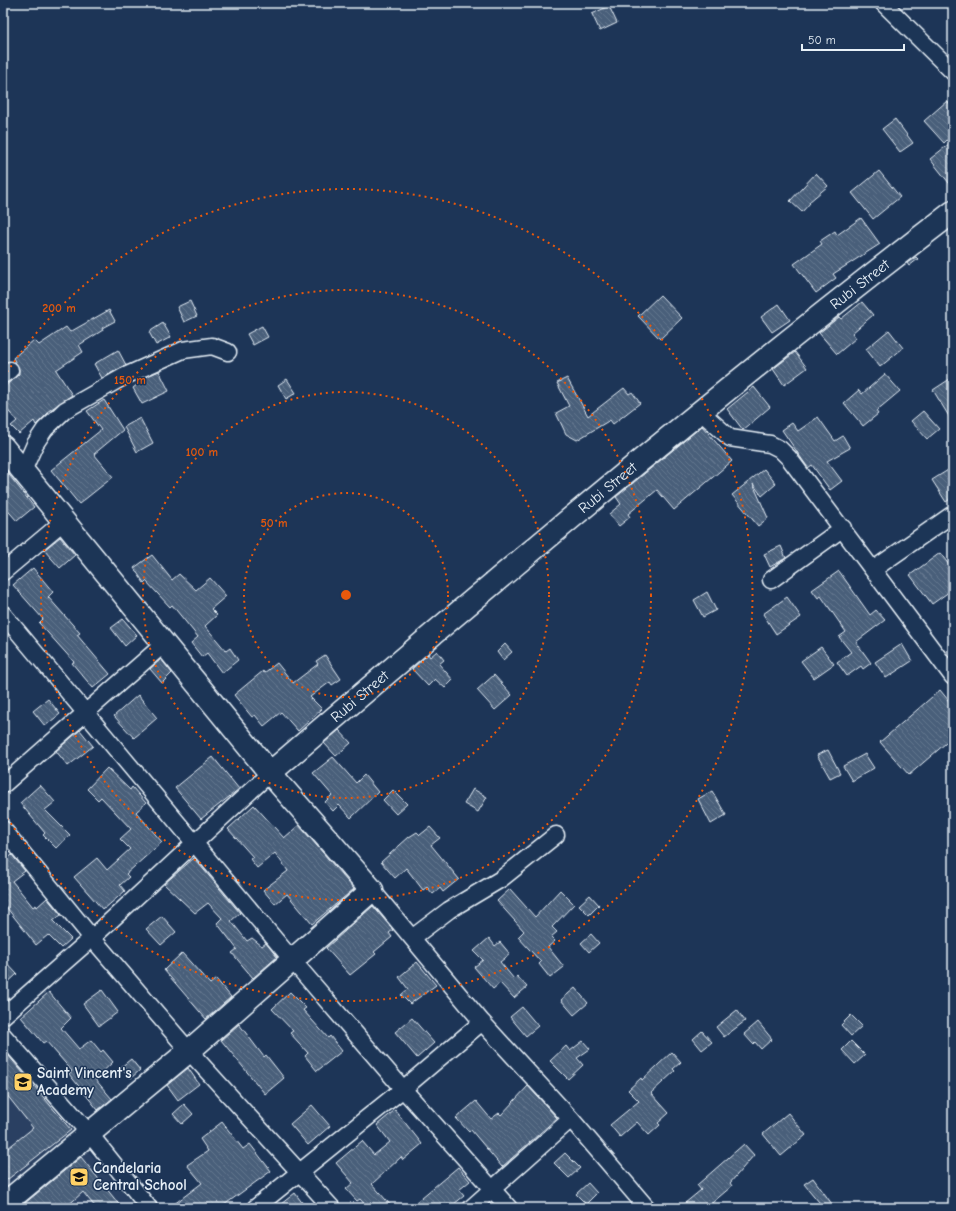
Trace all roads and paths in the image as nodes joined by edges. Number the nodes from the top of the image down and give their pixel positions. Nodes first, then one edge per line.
1 (883, 3) edge
2 (953, 72) edge
3 (953, 212) edge
4 (228, 352) dead end
5 (700, 411) junction
6 (3, 447) edge
7 (23, 471) junction
8 (953, 514) edge
9 (64, 521) junction
10 (843, 528) junction
11 (874, 569) junction
12 (3, 572) edge
13 (771, 580) dead end
14 (3, 614) edge
15 (165, 643) junction
16 (953, 677) edge
17 (84, 712) junction
18 (270, 774) junction
19 (3, 785) edge
20 (3, 829) edge
21 (556, 835) dead end
22 (195, 843) junction
23 (372, 890) junction
24 (92, 938) junction
25 (412, 938) junction
26 (293, 961) junction
27 (3, 1016) edge
28 (482, 1022) junction
29 (3, 1035) edge
30 (189, 1051) junction
31 (403, 1090) junction
32 (571, 1119) junction
33 (89, 1133) junction
34 (298, 1172) junction
35 (493, 1189) junction
36 (3, 1204) edge
37 (149, 1208) edge
38 (255, 1208) edge
39 (332, 1208) edge
40 (471, 1208) edge
41 (509, 1208) edge
42 (647, 1208) edge

1 - 2 street
3 - 5 street, Rubi Street
4 - 7 street
5 - 10 street
5 - 18 street, Rubi Street
6 - 7 street
7 - 9 street
8 - 11 street
9 - 12 street
9 - 15 street
10 - 11 street
10 - 13 street
11 - 16 street
14 - 17 street
15 - 17 street
15 - 18 street
17 - 19 street
17 - 22 street
18 - 22 street
18 - 23 street
20 - 24 street
21 - 25 street
22 - 24 street
22 - 26 street
23 - 25 street
23 - 26 street
24 - 27 street
24 - 30 street
25 - 28 street
26 - 30 street
26 - 31 street
28 - 31 street
28 - 32 street
29 - 33 street
30 - 33 street
30 - 34 street
31 - 34 street
31 - 35 street
32 - 35 street
32 - 42 street
33 - 36 street
33 - 37 street
34 - 38 street
34 - 39 street
35 - 40 street
35 - 41 street

